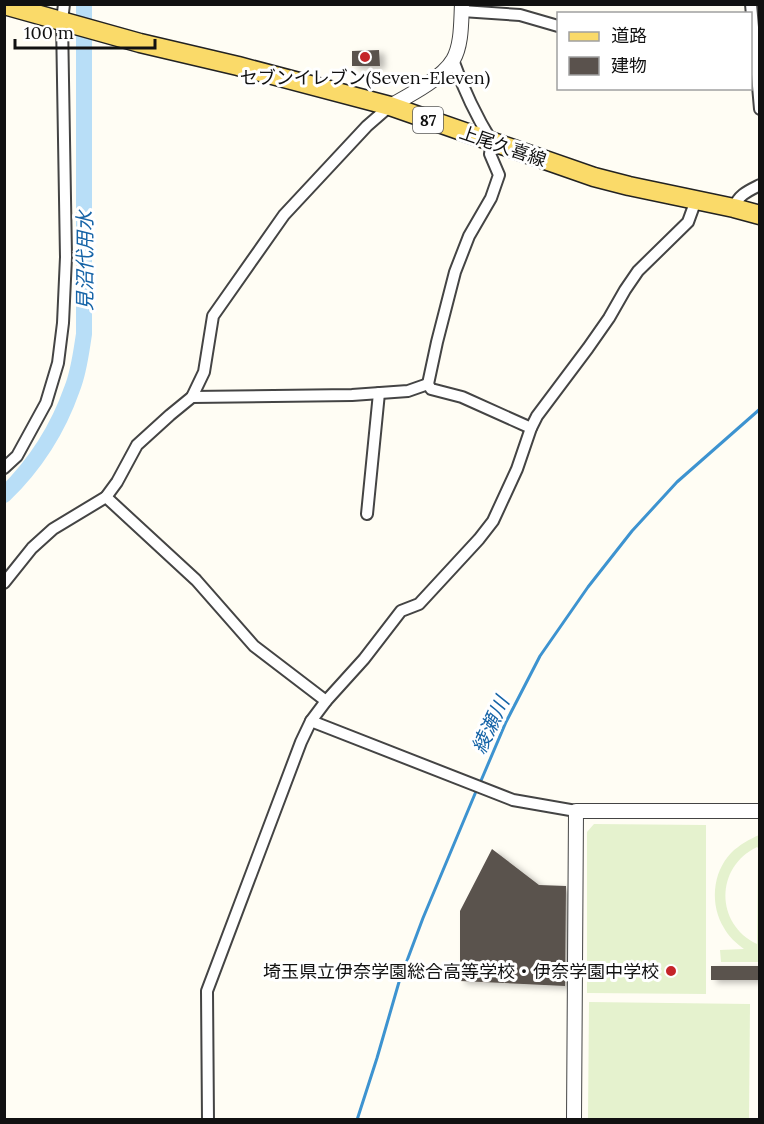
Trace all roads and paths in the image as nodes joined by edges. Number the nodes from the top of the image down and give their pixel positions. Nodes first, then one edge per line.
1 (4, 5) edge
2 (462, 8) edge
3 (64, 16) edge
4 (752, 17) edge
5 (557, 26) edge
6 (453, 60) junction
7 (390, 106) junction
8 (759, 109) edge
9 (492, 142) junction
10 (759, 185) edge
11 (696, 200) junction
12 (734, 208) junction
13 (759, 215) edge
14 (428, 384) junction
15 (379, 393) junction
16 (192, 398) junction
17 (531, 428) junction
18 (4, 468) edge
19 (106, 497) junction
20 (367, 514) dead end
21 (4, 583) edge
22 (326, 701) junction
23 (311, 721) junction
24 (759, 811) edge
25 (576, 812) junction
26 (208, 1119) edge
27 (574, 1119) edge

1 - 3 main road, 上尾久喜線 / 87
2 - 5 street
2 - 6 street
3 - 7 main road, 上尾久喜線 / 87
3 - 18 street
4 - 8 street
6 - 7 street
6 - 9 street
7 - 9 main road, 上尾久喜線 / 87
7 - 16 street
9 - 11 main road, 上尾久喜線 / 87
9 - 14 street
10 - 12 street
11 - 12 main road, 上尾久喜線 / 87
11 - 17 street
12 - 13 main road, 上尾久喜線 / 87
14 - 15 street
14 - 17 street
15 - 16 street
15 - 20 street
16 - 19 street
17 - 22 street
19 - 21 street
19 - 22 street
22 - 23 street
23 - 25 street
23 - 26 street
24 - 25 street
25 - 27 street

